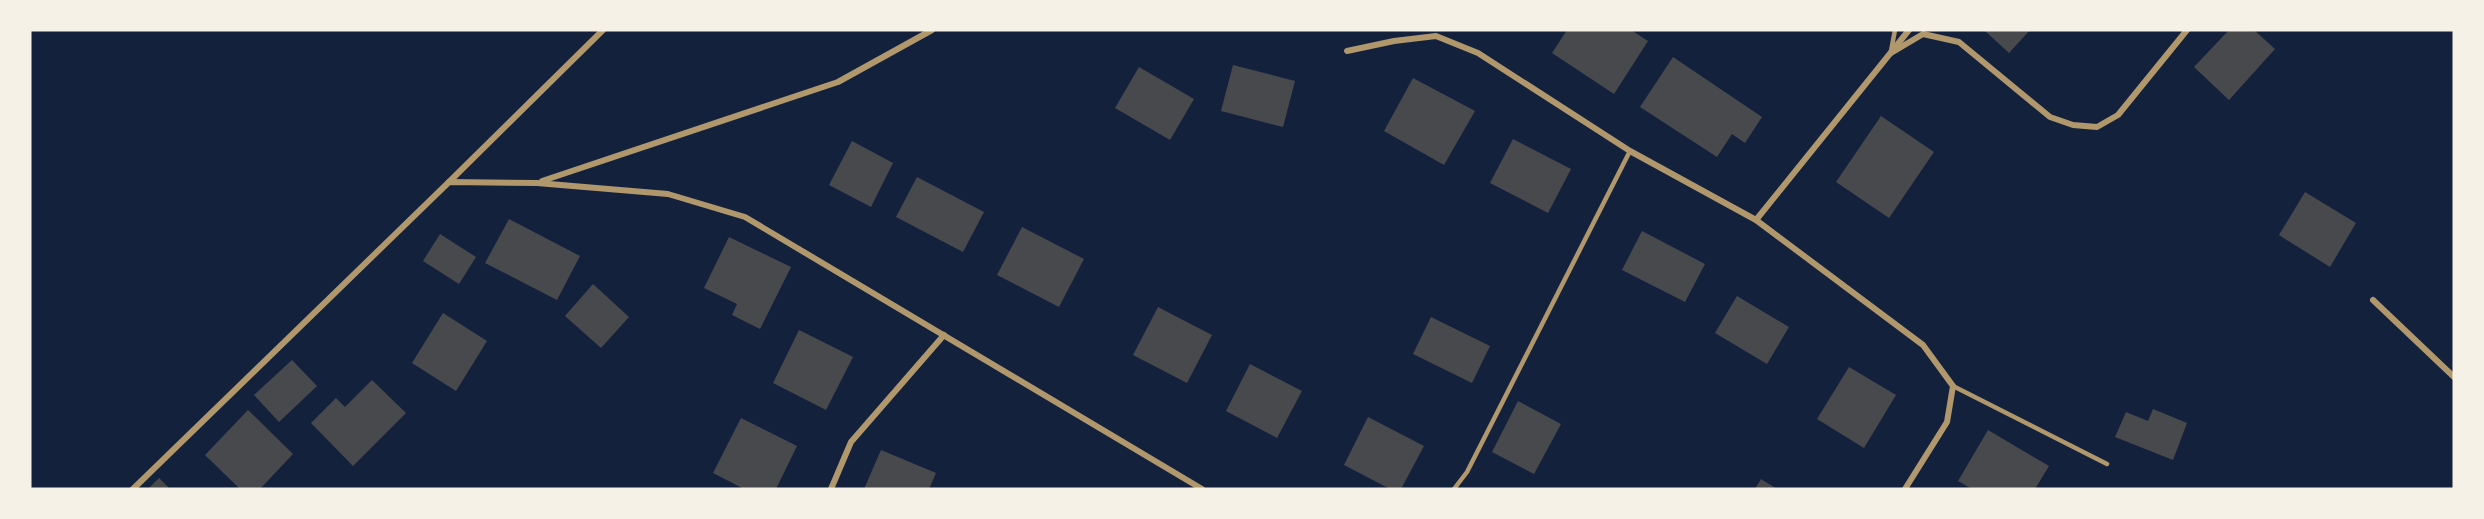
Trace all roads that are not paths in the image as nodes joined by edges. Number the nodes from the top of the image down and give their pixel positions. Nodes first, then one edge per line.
1 (603, 30) edge
2 (932, 30) edge
3 (1895, 30) edge
4 (1909, 30) edge
5 (2187, 30) edge
6 (1347, 51) dead end
7 (1891, 53) junction
8 (1630, 151) junction
9 (449, 182) junction
10 (537, 183) junction
11 (1756, 220) junction
12 (2373, 300) dead end
13 (944, 335) junction
14 (2454, 377) edge
15 (1953, 386) junction
16 (2107, 464) dead end
17 (133, 489) edge
18 (831, 489) edge
19 (1202, 489) edge
20 (1454, 489) edge
21 (1905, 489) edge

1 - 9 street
2 - 10 street
3 - 7 lane
4 - 7 street
5 - 7 street
6 - 8 street
7 - 11 street
8 - 11 street
8 - 20 lane
9 - 10 street
9 - 17 street
10 - 13 street
11 - 15 street
12 - 14 street
13 - 18 street
13 - 19 street
15 - 16 lane
15 - 21 street

